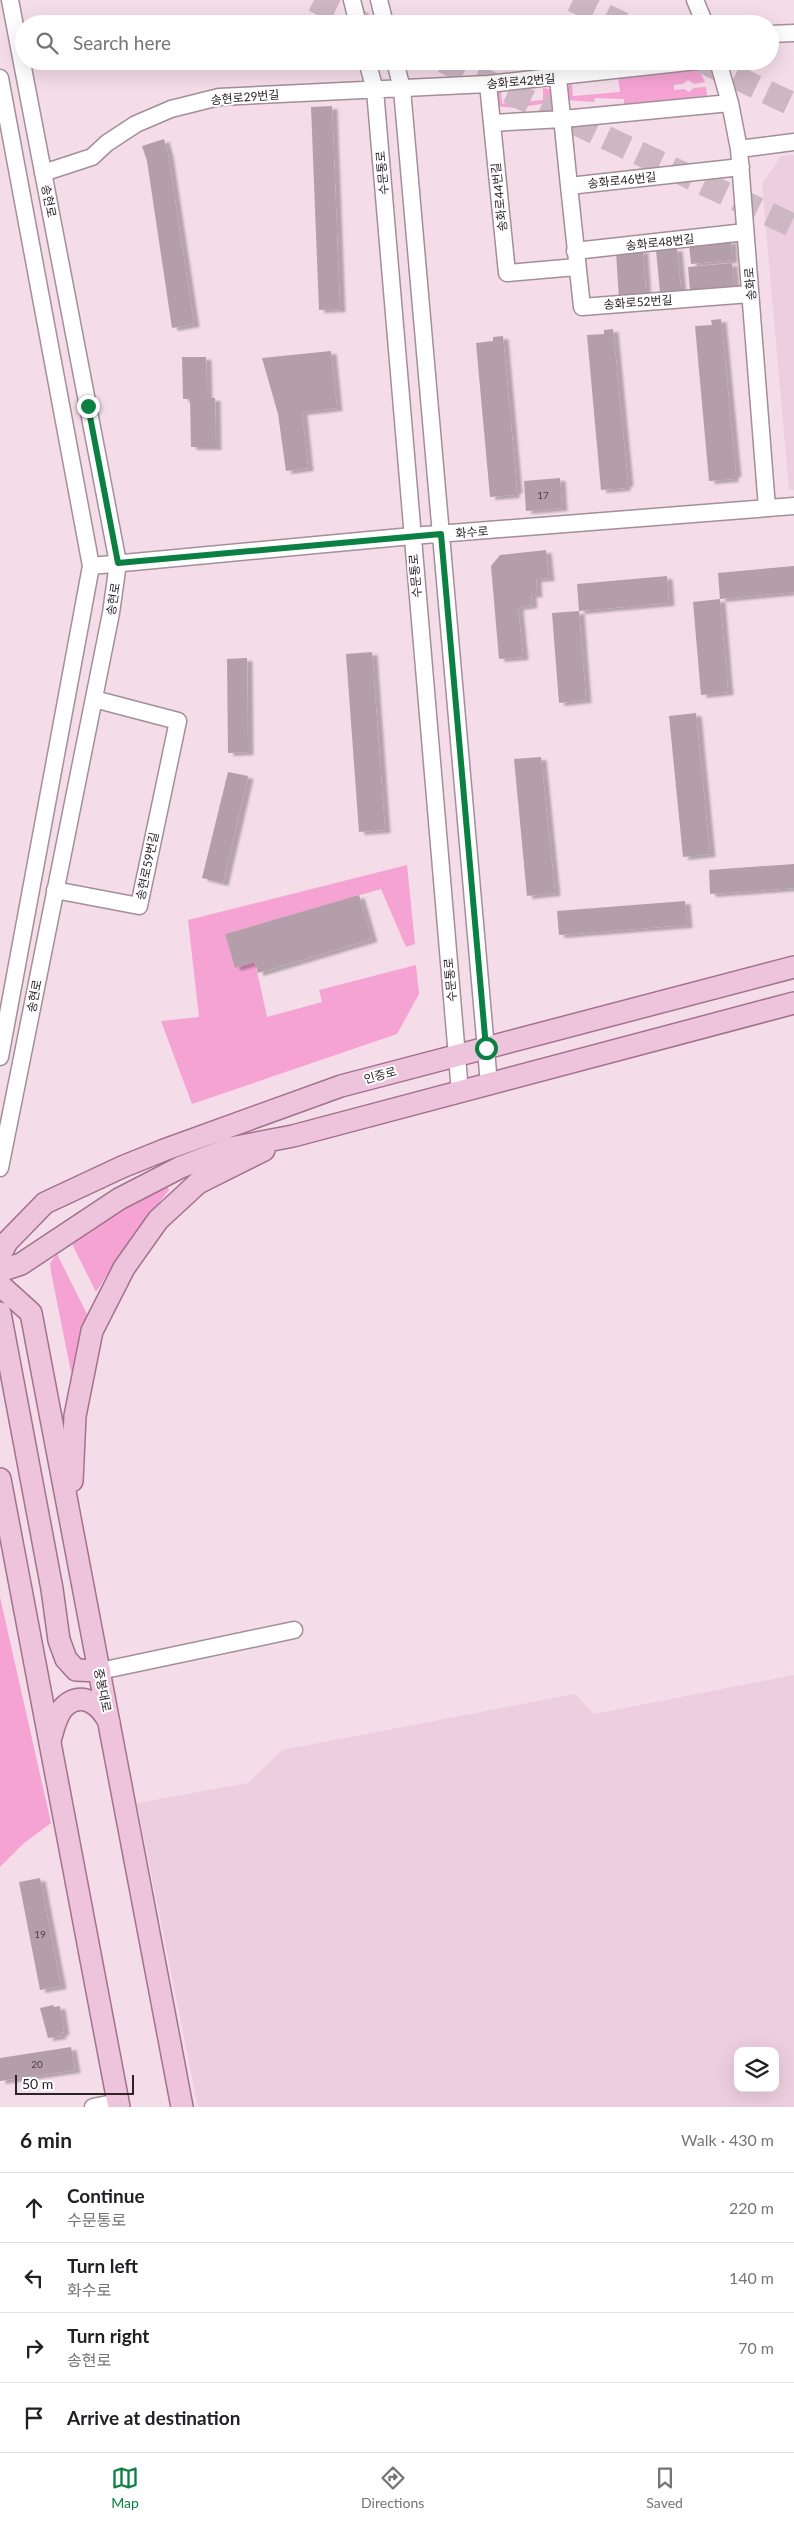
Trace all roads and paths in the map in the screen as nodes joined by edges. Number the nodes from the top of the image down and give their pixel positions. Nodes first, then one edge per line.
1 (10, 0) edge
2 (352, 0) edge
3 (379, 0) edge
4 (695, 0) edge
5 (356, 15) edge
6 (383, 15) edge
7 (701, 15) edge
8 (15, 26) edge
9 (794, 33) edge
10 (779, 34) edge
11 (23, 70) edge
12 (369, 70) edge
13 (397, 70) edge
14 (623, 70) edge
15 (721, 70) edge
16 (0, 78) edge
17 (558, 78) junction
18 (488, 84) junction
19 (402, 89) junction
20 (375, 90) junction
21 (730, 103) junction
22 (563, 119) junction
23 (492, 122) junction
24 (794, 142) edge
25 (739, 149) junction
26 (740, 167) junction
27 (43, 173) junction
28 (569, 186) junction
29 (746, 232) junction
30 (575, 259) junction
31 (750, 294) junction
32 (794, 506) edge
33 (767, 508) junction
34 (441, 534) junction
35 (412, 536) junction
36 (118, 563) junction
37 (91, 566) junction
38 (94, 699) junction
39 (55, 890) junction
40 (794, 967) edge
41 (794, 1004) edge
42 (486, 1048) junction
43 (457, 1055) junction
44 (0, 1057) edge
45 (489, 1084) junction
46 (460, 1092) junction
47 (293, 1136) junction
48 (0, 1168) edge
49 (0, 1255) edge
50 (0, 1271) edge
51 (0, 1285) edge
52 (0, 1313) edge
53 (0, 1479) edge
54 (70, 1513) junction
55 (52, 1589) junction
56 (294, 1630) dead end
57 (100, 1671) junction
58 (38, 1678) junction
59 (110, 1724) junction
60 (50, 1742) junction
61 (119, 2105) edge
62 (93, 2107) edge
63 (182, 2107) edge

1 - 8 street, 송현로
2 - 5 street
3 - 6 street
4 - 7 street
9 - 10 street
11 - 27 street, 송현로
12 - 20 street, 수문통로
13 - 19 street
14 - 17 street, 송화로42번길
15 - 21 street, 송화로
16 - 37 street, 송현로
17 - 18 street, 송화로42번길
17 - 22 street
18 - 19 street, 송화로42번길
18 - 23 street
19 - 20 street, 송화로42번길
19 - 34 street
20 - 27 street, 송현로29번길
20 - 35 street, 수문통로
21 - 22 street
21 - 25 street, 송화로
22 - 23 street
22 - 28 street
23 - 30 street, 송화로44번길
24 - 25 street
25 - 26 street, 송화로
26 - 28 street, 송화로46번길
26 - 29 street, 송화로
27 - 36 street, 송현로
28 - 30 street
29 - 30 street, 송화로48번길
29 - 31 street, 송화로
30 - 31 street, 송화로52번길
31 - 33 street, 송화로
32 - 33 street, 화수로
33 - 34 street, 화수로
34 - 35 street, 화수로
34 - 42 street
35 - 36 street, 화수로
35 - 43 street, 수문통로
36 - 37 street, 화수로
36 - 38 street, 송현로
37 - 44 street, 송현로
38 - 39 street, 송현로
38 - 39 street, 송현로59번길
39 - 48 street, 송현로
40 - 42 main road, 인중로
41 - 45 main road
42 - 43 main road, 인중로
42 - 45 street
43 - 46 street, 수문통로
43 - 49 main road, 인중로
45 - 46 main road
46 - 47 main road
47 - 50 main road
47 - 54 main road
51 - 54 main road, 중봉대로
52 - 55 main road
53 - 58 main road
54 - 57 main road, 중봉대로
55 - 57 main road
55 - 58 main road
56 - 57 street
57 - 59 main road, 중봉대로
58 - 60 main road
59 - 60 main road
59 - 63 main road, 중봉대로
60 - 61 main road
61 - 62 street

